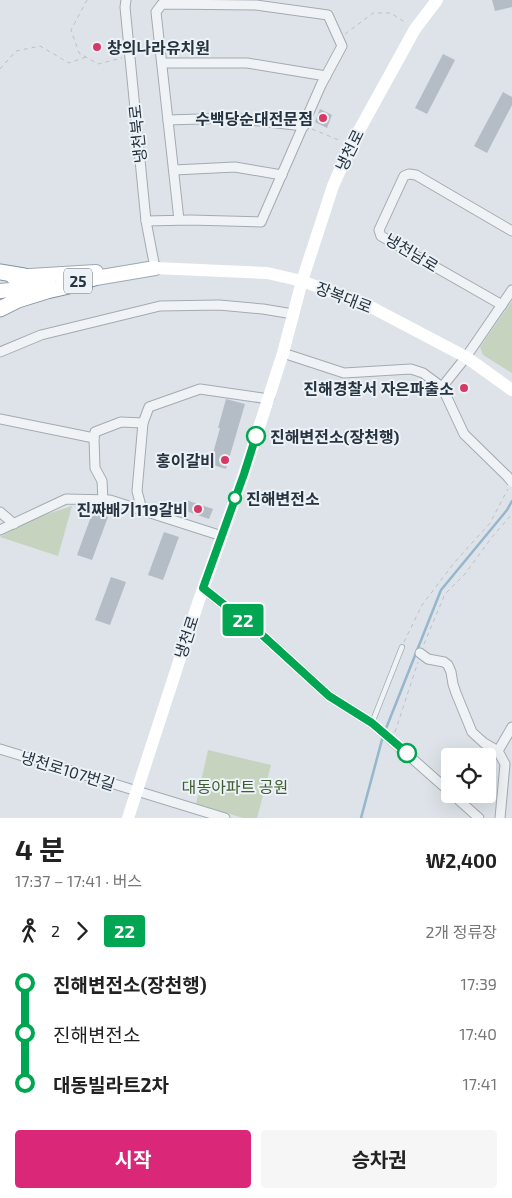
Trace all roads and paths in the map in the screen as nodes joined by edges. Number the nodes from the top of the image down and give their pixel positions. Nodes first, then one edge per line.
1 (87, 0) edge
2 (126, 0) edge
3 (437, 0) edge
4 (415, 29) junction
5 (339, 39) junction
6 (130, 56) junction
7 (86, 57) junction
8 (162, 63) junction
9 (0, 69) edge
10 (326, 76) junction
11 (168, 120) junction
12 (304, 126) junction
13 (350, 145) junction
14 (174, 170) junction
15 (282, 175) junction
16 (179, 220) junction
17 (146, 221) junction
18 (512, 231) edge
19 (155, 268) junction
20 (0, 272) edge
21 (24, 276) junction
22 (0, 277) edge
23 (94, 278) junction
24 (302, 281) junction
25 (512, 290) edge
26 (0, 291) edge
27 (502, 305) junction
28 (0, 309) edge
29 (293, 314) junction
30 (0, 352) edge
31 (283, 353) junction
32 (466, 357) junction
33 (442, 387) junction
34 (512, 390) edge
35 (269, 399) junction
36 (0, 419) edge
37 (143, 422) junction
38 (95, 435) junction
39 (509, 479) edge
40 (506, 495) dead end
41 (103, 500) junction
42 (142, 510) junction
43 (0, 512) edge
44 (512, 514) edge
45 (14, 524) junction
46 (0, 530) edge
47 (222, 536) junction
48 (203, 588) junction
49 (402, 647) joint
50 (420, 653) junction
51 (372, 723) junction
52 (511, 734) edge
53 (390, 739) junction
54 (0, 749) edge
55 (498, 751) junction
56 (441, 784) edge
57 (136, 791) junction
58 (462, 803) edge
59 (128, 818) edge
60 (225, 818) edge
61 (479, 818) edge
62 (500, 818) edge

1 - 7 path
2 - 6 street, 냉천북로
3 - 4 main road, 냉천로
4 - 5 path
4 - 13 main road, 냉천로
5 - 8 street
5 - 10 street
6 - 7 path
6 - 17 street, 냉천북로
7 - 9 path
8 - 10 street
8 - 11 street
10 - 12 street
11 - 12 street
11 - 14 street
12 - 13 path
12 - 15 street
13 - 24 main road, 냉천로
14 - 15 street
14 - 16 street
15 - 16 street
16 - 17 street
17 - 19 street, 냉천북로
18 - 27 street, 냉천남로
19 - 21 main road, 25
19 - 23 main road, 25
19 - 24 main road, 장복대로
20 - 21 highway
21 - 22 main road, 25
23 - 26 main road, 25
23 - 28 highway
24 - 29 main road, 냉천로
24 - 32 main road, 장복대로
25 - 27 street
27 - 32 street
29 - 30 street
29 - 31 main road, 냉천로
31 - 33 street
31 - 35 main road, 냉천로
32 - 33 street
32 - 34 main road, 장복대로
33 - 39 street
35 - 37 street
35 - 47 main road, 냉천로
36 - 38 street
37 - 38 street
37 - 42 street
38 - 41 street
40 - 49 path
41 - 42 street
41 - 45 street
42 - 47 street
43 - 45 street
44 - 50 path
45 - 46 street
47 - 48 main road, 냉천로
48 - 51 street
48 - 57 main road, 냉천로
49 - 51 lane
50 - 53 path
50 - 55 street
51 - 53 street
52 - 55 street
53 - 56 street
54 - 57 street, 냉천로107번길
55 - 62 street
57 - 59 main road, 냉천로
57 - 60 street, 냉천로107번길
58 - 61 street

